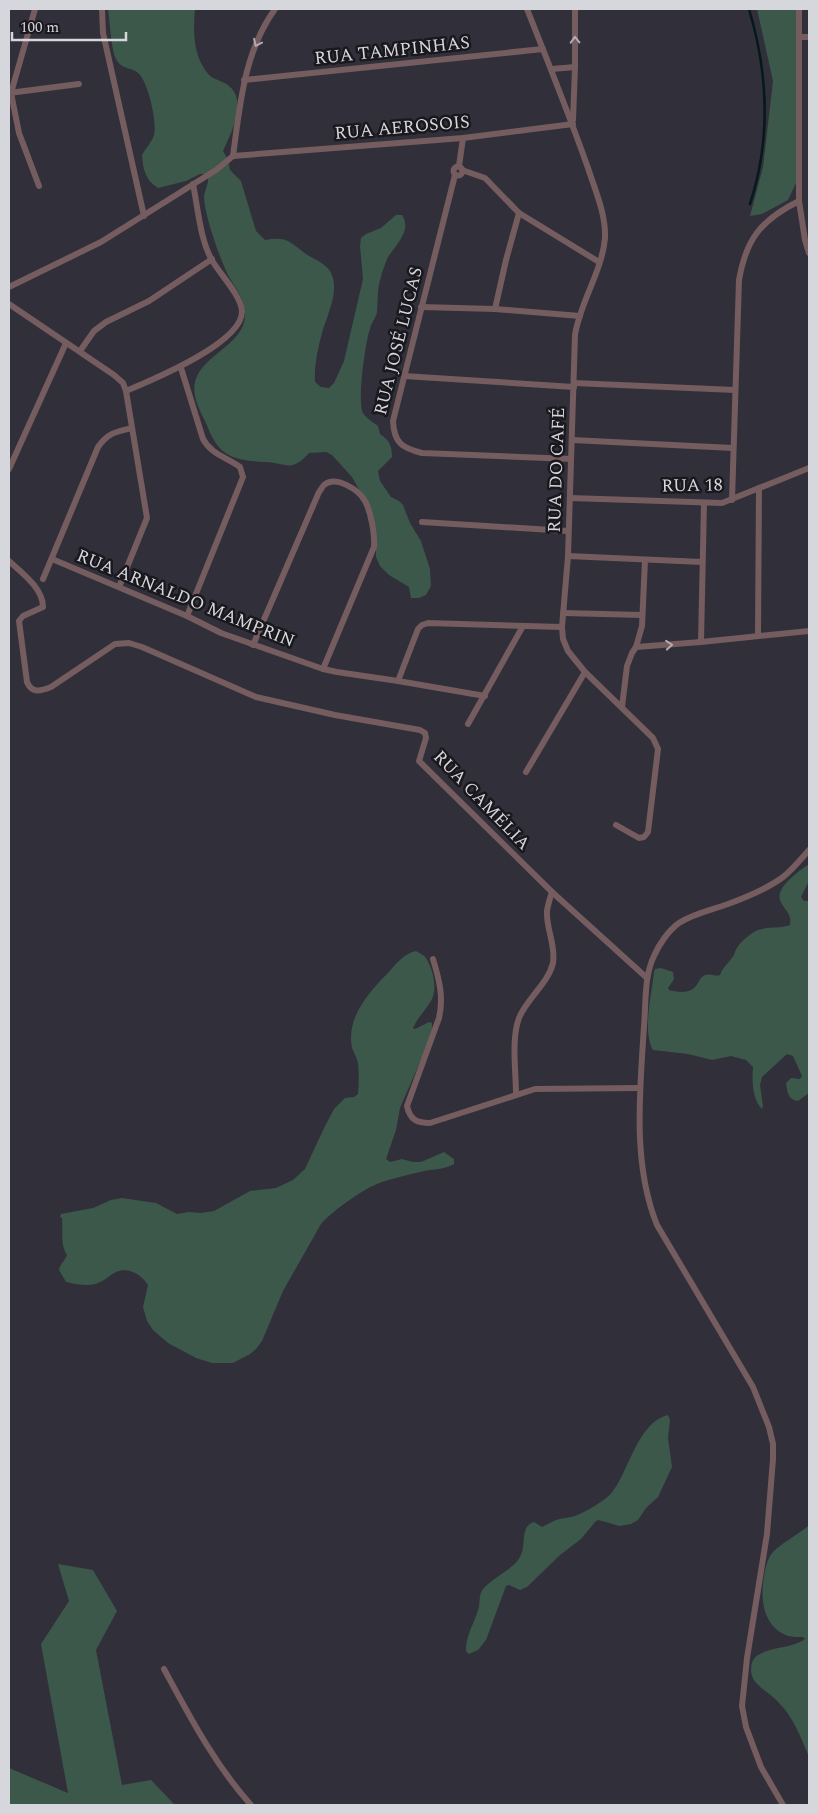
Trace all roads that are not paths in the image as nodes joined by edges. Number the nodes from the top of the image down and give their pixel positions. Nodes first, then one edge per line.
1 (35, 9) edge
2 (102, 9) edge
3 (275, 9) edge
4 (527, 9) edge
5 (575, 9) edge
6 (799, 9) edge
7 (799, 37) junction
8 (809, 37) edge
9 (543, 49) junction
10 (575, 68) junction
11 (552, 69) junction
12 (244, 80) junction
13 (78, 84) dead end
14 (10, 93) edge
15 (573, 124) junction
16 (463, 138) junction
17 (234, 156) junction
18 (459, 171) junction
19 (194, 184) junction
20 (39, 186) dead end
21 (798, 201) junction
22 (520, 214) junction
23 (801, 215) junction
24 (144, 216) junction
25 (809, 218) edge
26 (809, 253) edge
27 (212, 260) junction
28 (599, 262) junction
29 (9, 288) edge
30 (9, 304) edge
31 (421, 306) junction
32 (495, 309) junction
33 (580, 316) junction
34 (66, 343) junction
35 (80, 351) junction
36 (181, 368) junction
37 (404, 376) junction
38 (574, 385) junction
39 (735, 390) junction
40 (126, 391) junction
41 (132, 428) junction
42 (572, 440) junction
43 (733, 448) junction
44 (571, 459) junction
45 (809, 468) edge
46 (9, 469) edge
47 (759, 488) junction
48 (570, 498) junction
49 (732, 500) junction
50 (704, 503) junction
51 (422, 522) dead end
52 (568, 532) junction
53 (568, 556) junction
54 (52, 559) junction
55 (645, 560) junction
56 (9, 562) edge
57 (702, 562) junction
58 (44, 579) dead end
59 (119, 587) junction
60 (563, 613) junction
61 (642, 615) junction
62 (187, 616) junction
63 (522, 626) junction
64 (562, 627) junction
65 (809, 631) edge
66 (758, 636) junction
67 (701, 642) junction
68 (253, 645) junction
69 (636, 647) junction
70 (323, 669) junction
71 (585, 672) junction
72 (398, 681) junction
73 (485, 696) junction
74 (622, 707) junction
75 (468, 724) dead end
76 (526, 772) dead end
77 (616, 825) dead end
78 (809, 850) edge
79 (552, 892) junction
80 (433, 959) dead end
81 (647, 978) junction
82 (640, 1088) junction
83 (516, 1094) junction
84 (164, 1669) dead end
85 (251, 1805) edge
86 (783, 1805) edge

1 - 14 street
2 - 24 street
3 -> 12 street
4 - 9 street, RUA DO CAFÉ
10 -> 5 street
6 - 7 street
7 - 8 street
7 - 21 street
9 - 11 street, RUA DO CAFÉ
9 - 12 street, RUA TAMPINHAS
10 - 11 street
10 - 15 street
11 - 15 street, RUA DO CAFÉ
12 - 17 street
13 - 14 street
14 - 20 street
15 - 16 street, RUA AEROSOIS
15 - 28 street, RUA DO CAFÉ
16 - 17 street, RUA AEROSOIS
16 - 18 street, RUA JOSÉ LUCAS
17 - 19 street
18 - 22 street
18 - 31 street, RUA JOSÉ LUCAS
19 - 24 street
19 - 27 street
21 - 23 street
21 - 39 street
22 - 28 street
22 - 32 street
23 - 25 street
23 - 26 street
24 - 29 street
27 - 35 street
27 - 36 street
28 - 33 street, RUA DO CAFÉ
30 - 34 street
31 - 32 street
31 - 37 street, RUA JOSÉ LUCAS
32 - 33 street
33 - 38 street, RUA DO CAFÉ
34 - 35 street
34 - 46 street
35 - 40 street
36 - 40 street
36 - 62 street
37 - 38 street
37 - 44 street, RUA JOSÉ LUCAS
38 - 39 street
38 - 42 street, RUA DO CAFÉ
39 - 43 street
40 - 41 street
41 - 54 street
41 - 59 street
42 - 43 street
42 - 44 street, RUA DO CAFÉ
43 - 49 street
44 - 48 street, RUA DO CAFÉ
45 - 47 street, RUA 18
47 - 49 street, RUA 18
47 - 66 street
48 - 50 street, RUA 18
48 - 52 street, RUA DO CAFÉ
49 - 50 street, RUA 18
50 - 57 street
51 - 52 street
52 - 53 street, RUA DO CAFÉ
53 - 55 street
53 - 60 street, RUA DO CAFÉ
54 - 58 street
54 - 59 street, RUA ARNALDO MAMPRIN
55 - 57 street
55 - 61 street
56 - 79 street, RUA CAMÉLIA
57 - 67 street
59 - 62 street, RUA ARNALDO MAMPRIN
60 - 61 street
60 - 64 street, RUA DO CAFÉ
61 - 69 street
62 - 68 street, RUA ARNALDO MAMPRIN
63 - 64 street
63 - 72 street
63 - 73 street
64 - 71 street, RUA DO CAFÉ
65 - 66 street
66 - 67 street
69 -> 67 street
68 - 70 street, RUA ARNALDO MAMPRIN
68 - 70 street
69 - 74 street
70 - 72 street, RUA ARNALDO MAMPRIN
71 - 74 street, RUA DO CAFÉ
71 - 76 street
72 - 73 street, RUA ARNALDO MAMPRIN
73 - 75 street
74 - 77 street, RUA DO CAFÉ
78 - 81 street
79 - 81 street, RUA CAMÉLIA
79 - 83 street
80 - 83 street
81 - 82 street
82 - 83 street
82 - 86 street
84 - 85 street

